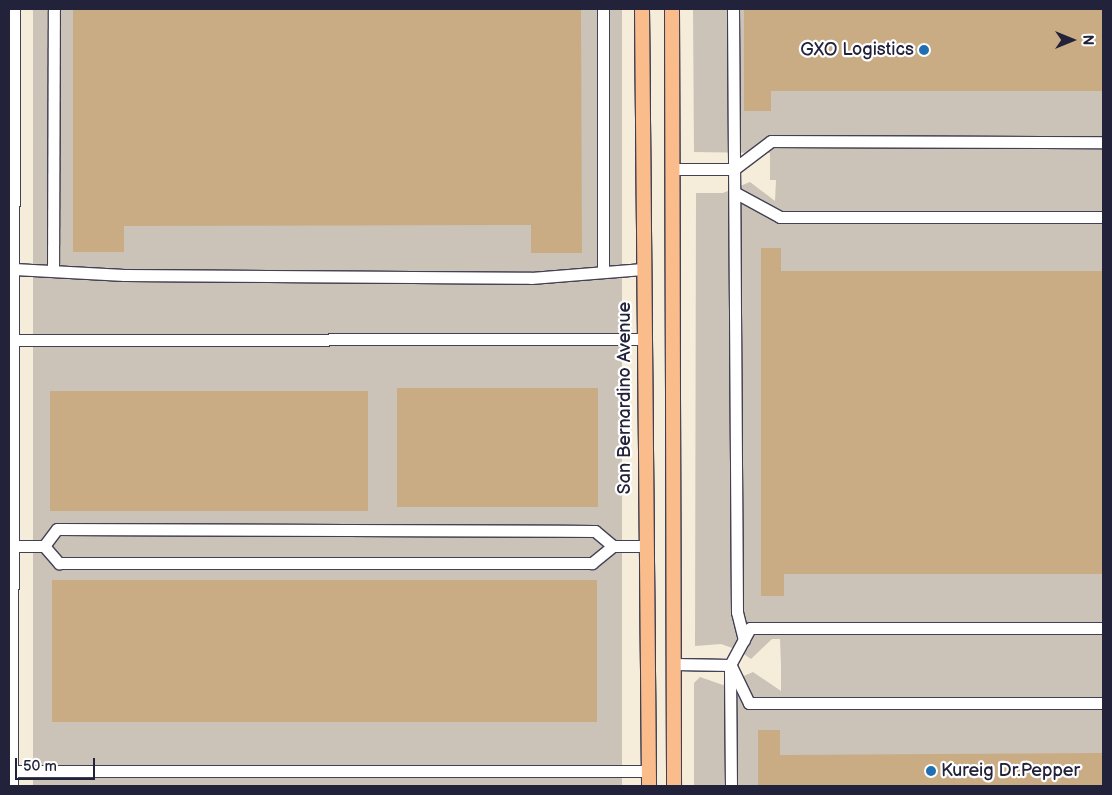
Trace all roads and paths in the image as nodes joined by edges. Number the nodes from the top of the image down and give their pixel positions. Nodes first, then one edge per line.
1 (14, 9) edge
2 (54, 9) edge
3 (603, 9) edge
4 (642, 9) edge
5 (672, 9) edge
6 (733, 9) edge
7 (1103, 142) edge
8 (673, 169) junction
9 (734, 169) junction
10 (736, 193) junction
11 (1103, 217) edge
12 (14, 269) junction
13 (643, 269) junction
14 (603, 270) junction
15 (53, 272) junction
16 (643, 339) junction
17 (13, 340) junction
18 (11, 453) edge
19 (12, 539) edge
20 (44, 546) junction
21 (613, 546) junction
22 (646, 546) junction
23 (1103, 628) edge
24 (744, 640) junction
25 (674, 664) junction
26 (730, 665) junction
27 (1103, 703) edge
28 (12, 771) junction
29 (649, 771) junction
30 (12, 786) edge
31 (649, 786) edge
32 (674, 786) edge
33 (732, 786) edge

1 - 12 street
2 - 15 street
3 - 14 street
4 - 13 main road, San Bernardino Avenue
5 - 8 main road
6 - 9 street
7 - 9 street
8 - 9 street
8 - 25 main road
9 - 10 street
10 - 11 street
10 - 24 street
12 - 15 street
12 - 17 street
13 - 14 street
13 - 16 main road, San Bernardino Avenue
14 - 15 street
16 - 17 street
16 - 22 main road, San Bernardino Avenue
17 - 18 street
18 - 19 street
19 - 20 street
19 - 28 street
20 - 21 street
20 - 21 street
21 - 22 street
22 - 29 main road, San Bernardino Avenue
23 - 24 street
24 - 26 street
25 - 26 street
25 - 32 main road
26 - 27 street
26 - 33 street
28 - 29 street
28 - 30 street
29 - 31 main road, San Bernardino Avenue

